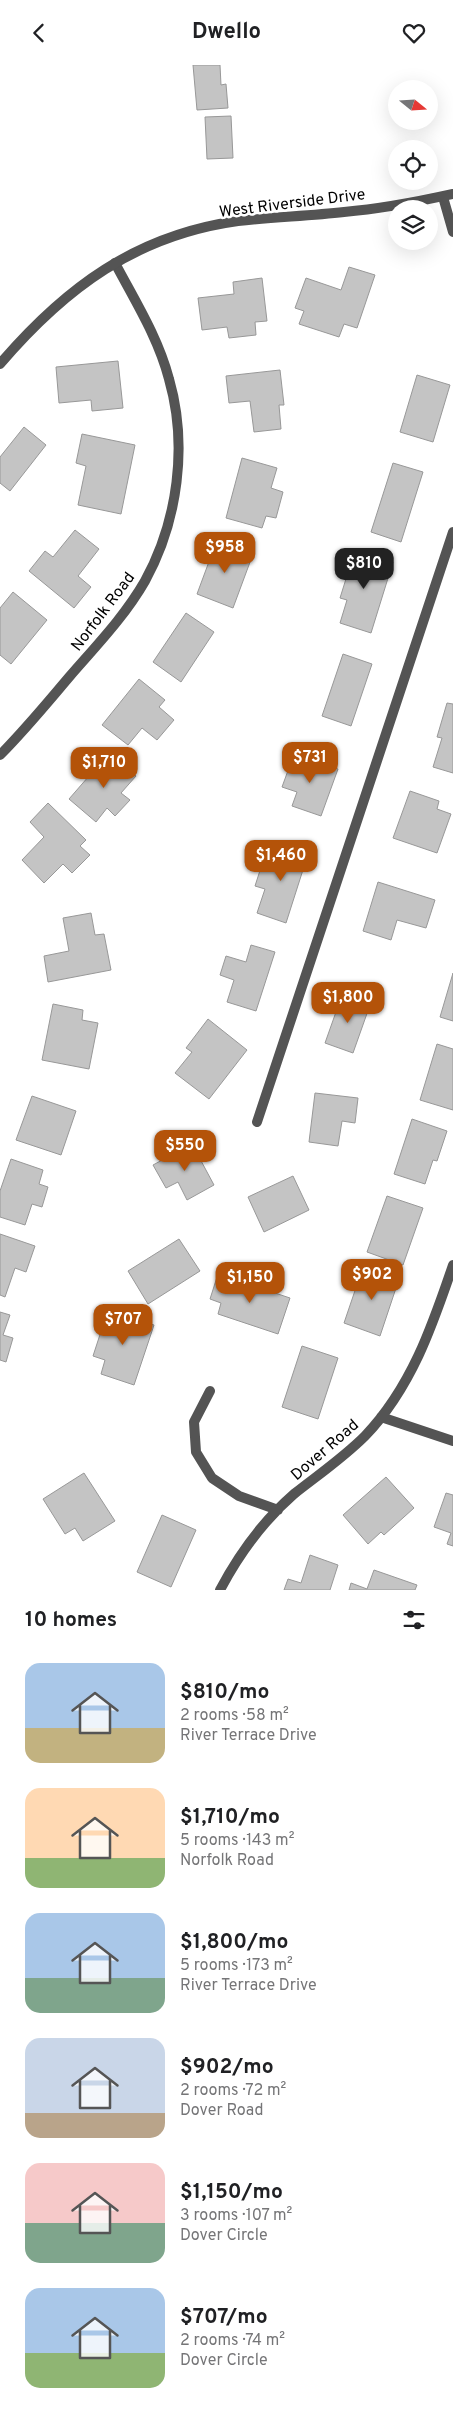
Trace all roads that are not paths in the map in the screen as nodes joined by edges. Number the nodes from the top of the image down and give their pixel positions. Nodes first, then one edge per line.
1 (448, 195) edge
2 (453, 233) edge
3 (115, 263) junction
4 (0, 364) edge
5 (453, 532) edge
6 (0, 755) edge
7 (257, 1122) dead end
8 (453, 1265) edge
9 (210, 1391) dead end
10 (381, 1417) junction
11 (453, 1441) edge
12 (278, 1510) junction
13 (220, 1590) edge

1 - 2 street
1 - 3 street, West Riverside Drive
3 - 4 street, West Riverside Drive
3 - 6 street, Norfolk Road
5 - 7 street
8 - 10 street, Dover Road
9 - 12 street
10 - 11 street
10 - 12 street, Dover Road
12 - 13 street, Dover Road

